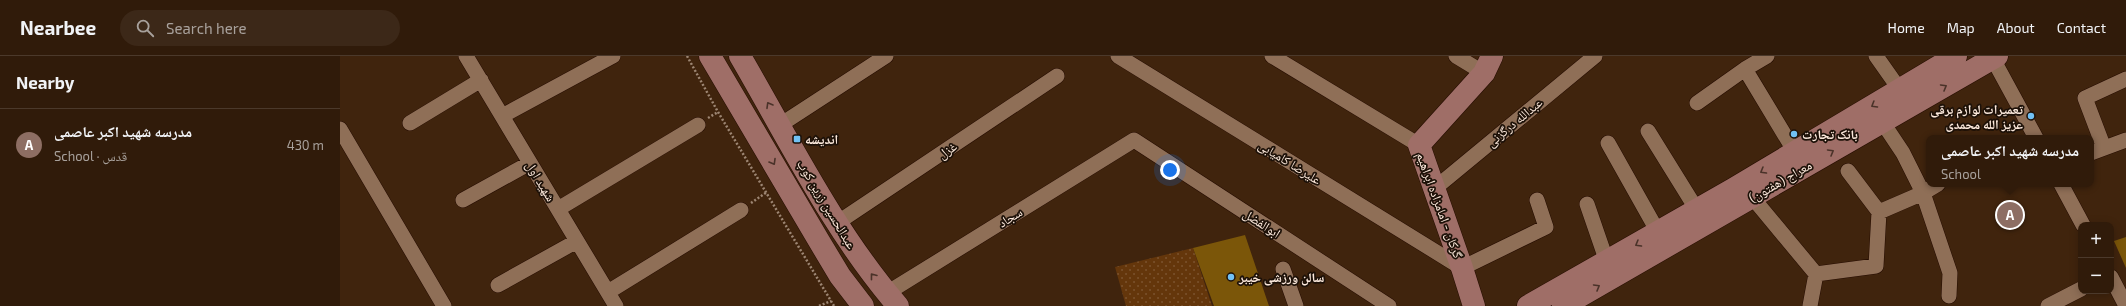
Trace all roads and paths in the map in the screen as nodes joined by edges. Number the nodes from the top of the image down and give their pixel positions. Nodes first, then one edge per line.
1 (466, 56) edge
2 (613, 56) edge
3 (687, 56) edge
4 (710, 56) edge
5 (740, 56) edge
6 (886, 56) edge
7 (1118, 56) edge
8 (1272, 56) edge
9 (1456, 56) edge
10 (1595, 56) edge
11 (1767, 56) edge
12 (1876, 56) edge
13 (1956, 56) edge
14 (1995, 57) edge
15 (1488, 64) edge
16 (1745, 69) junction
17 (1057, 76) dead end
18 (2126, 79) edge
19 (481, 80) junction
20 (1900, 90) junction
21 (1697, 103) dead end
22 (502, 116) junction
23 (410, 123) dead end
24 (1883, 123) junction
25 (698, 125) dead end
26 (780, 125) junction
27 (340, 129) edge
28 (1648, 131) dead end
29 (2034, 135) edge
30 (1134, 140) joint
31 (2126, 140) edge
32 (1608, 143) dead end
33 (1419, 145) junction
34 (2098, 151) edge
35 (1795, 152) junction
36 (530, 163) junction
37 (1848, 170) dead end
38 (1933, 187) edge
39 (2062, 187) edge
40 (1434, 189) junction
41 (767, 192) junction
42 (1923, 193) junction
43 (1752, 197) junction
44 (463, 200) dead end
45 (1537, 200) dead end
46 (1587, 204) dead end
47 (558, 209) junction
48 (741, 210) joint
49 (1879, 212) junction
50 (1701, 217) junction
51 (2081, 222) edge
52 (837, 223) junction
53 (1658, 232) junction
54 (576, 241) junction
55 (1607, 262) junction
56 (1462, 268) junction
57 (1283, 269) dead end
58 (1816, 274) junction
59 (2114, 283) edge
60 (498, 285) dead end
61 (2078, 291) edge
62 (608, 292) junction
63 (1949, 296) dead end
64 (892, 300) edge
65 (831, 301) junction
66 (2125, 303) edge
67 (1472, 305) edge
68 (444, 306) edge
69 (616, 306) edge
70 (818, 306) edge
71 (834, 306) edge
72 (863, 306) edge
73 (1296, 306) edge
74 (1389, 306) edge
75 (1528, 306) edge
76 (1563, 306) edge
77 (1810, 306) edge
78 (2048, 306) edge

1 - 19 street, شهید اول
2 - 22 street
3 - 41 path
4 -> 72 main road, عبدالحسین زرین کوب
26 -> 5 main road, عبدالحسین زرین کوب
6 - 26 street
7 - 56 street, علیرضا کامیابی
8 - 33 street
9 - 15 street
10 - 40 street, عبدالله درگزنی
11 - 16 street
12 - 20 street
13 - 20 main road, معراج (هفتون)
24 -> 14 main road, معراج (هفتون)
14 - 29 street
15 - 33 main road, گرکان - امامزاده ابراهیم
16 - 21 street
16 - 35 street
17 - 52 street, غزل
18 - 34 street
19 - 22 street, شهید اول
19 - 23 street
20 -> 35 main road, معراج (هفتون)
22 - 36 street, شهید اول
24 - 42 street
43 -> 24 main road, معراج (هفتون)
25 - 47 street
26 - 52 main road, عبدالحسین زرین کوب
27 - 68 street
28 - 50 street
30 - 64 street, سجاد
30 - 74 street, ابوالفضل
31 - 34 street
32 - 53 street
33 - 40 main road, گرکان - امامزاده ابراهیم
35 -> 50 main road, معراج (هفتون)
36 - 44 street
36 - 47 street, شهید اول
37 - 49 street
38 - 42 street
39 - 51 street
40 - 56 main road, گرکان - امامزاده ابراهیم
41 - 48 path
41 - 65 path
42 - 49 street
42 - 63 street
43 - 50 main road, معراج (هفتون)
43 - 58 street
45 - 56 street
46 - 55 street
47 - 54 street, شهید اول
48 - 62 street
49 - 58 street
50 - 53 main road, معراج (هفتون)
76 -> 50 main road, معراج (هفتون)
64 -> 52 main road, عبدالحسین زرین کوب
53 -> 55 main road, معراج (هفتون)
54 - 60 street
54 - 62 street, شهید اول
55 - 75 main road, معراج (هفتون)
56 - 67 main road, گرکان - امامزاده ابراهیم
57 - 73 street
58 - 77 street
59 - 66 street
61 - 78 street
62 - 69 street, شهید اول
65 - 70 path
65 - 71 path

